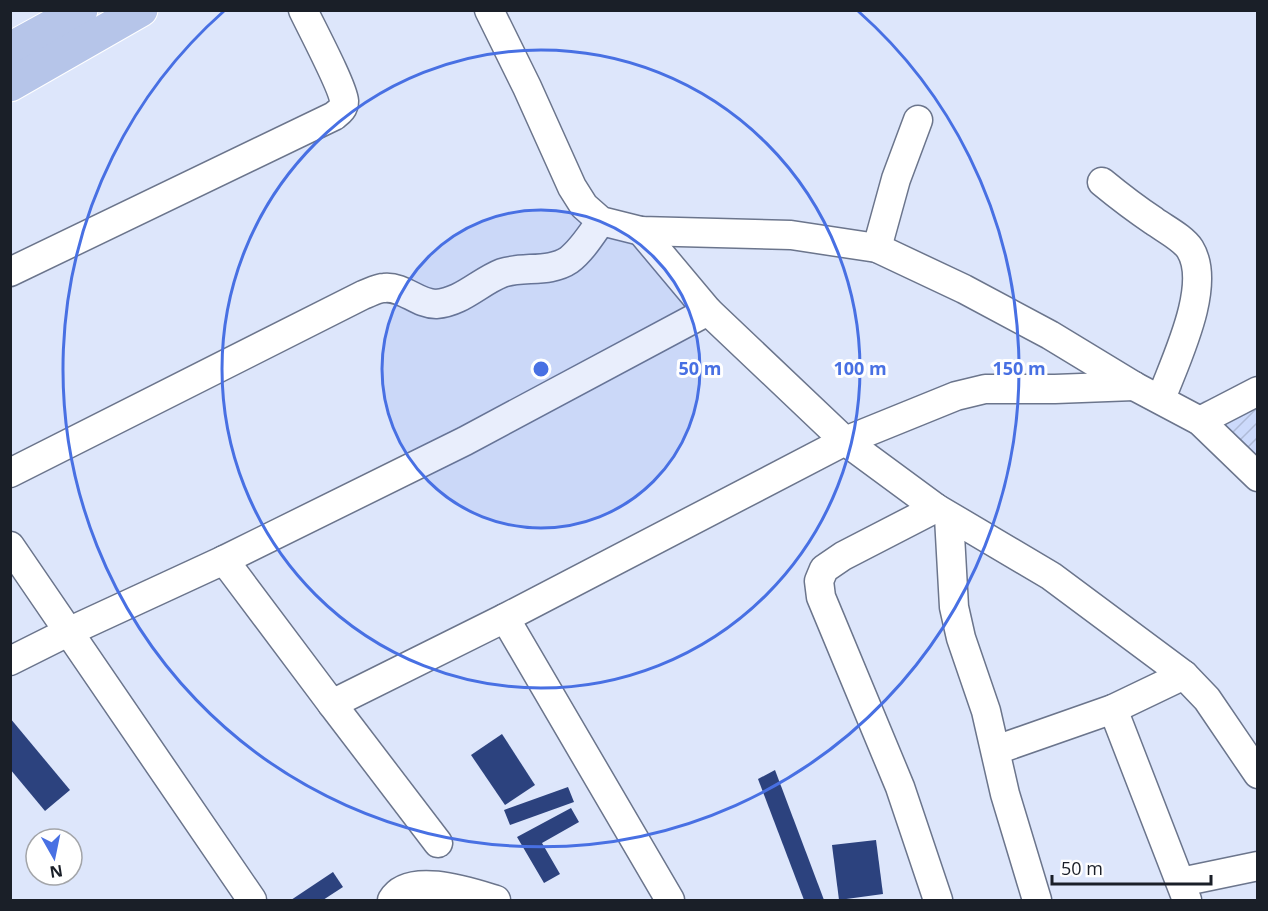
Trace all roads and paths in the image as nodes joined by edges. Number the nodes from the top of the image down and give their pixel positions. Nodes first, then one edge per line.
1 (81, 10) edge
2 (141, 10) edge
3 (303, 10) edge
4 (489, 10) edge
5 (10, 49) edge
6 (10, 85) edge
7 (918, 120) dead end
8 (1102, 182) dead end
9 (601, 221) junction
10 (641, 231) junction
11 (877, 248) junction
12 (10, 272) edge
13 (708, 311) junction
14 (1134, 386) junction
15 (1257, 391) edge
16 (1161, 399) junction
17 (1200, 421) junction
18 (845, 441) junction
19 (10, 473) edge
20 (1257, 477) edge
21 (942, 513) junction
22 (10, 546) edge
23 (224, 560) junction
24 (506, 618) junction
25 (68, 632) junction
26 (10, 661) edge
27 (1184, 675) junction
28 (332, 704) junction
29 (1113, 709) junction
30 (996, 750) junction
31 (1257, 774) edge
32 (438, 843) dead end
33 (1257, 866) edge
34 (1184, 891) edge
35 (252, 900) edge
36 (392, 900) edge
37 (496, 900) edge
38 (670, 900) edge
39 (938, 900) edge
40 (1037, 900) edge

1 - 5 main road
2 - 6 main road
3 - 12 street
4 - 9 street
7 - 11 street
8 - 16 street
9 - 10 street
9 - 19 street
10 - 11 street
10 - 13 street
11 - 14 street
13 - 18 street
13 - 23 street
14 - 16 street
14 - 18 street
15 - 17 street
16 - 17 street
17 - 20 street
18 - 21 street
18 - 24 street
21 - 27 street
21 - 30 street
21 - 39 street
22 - 25 street
23 - 25 street
23 - 28 street
24 - 28 street
24 - 38 street
25 - 26 street
25 - 35 street
27 - 29 street
27 - 31 street
28 - 32 street
29 - 30 street
29 - 34 street
30 - 40 street
33 - 34 street
36 - 37 street

